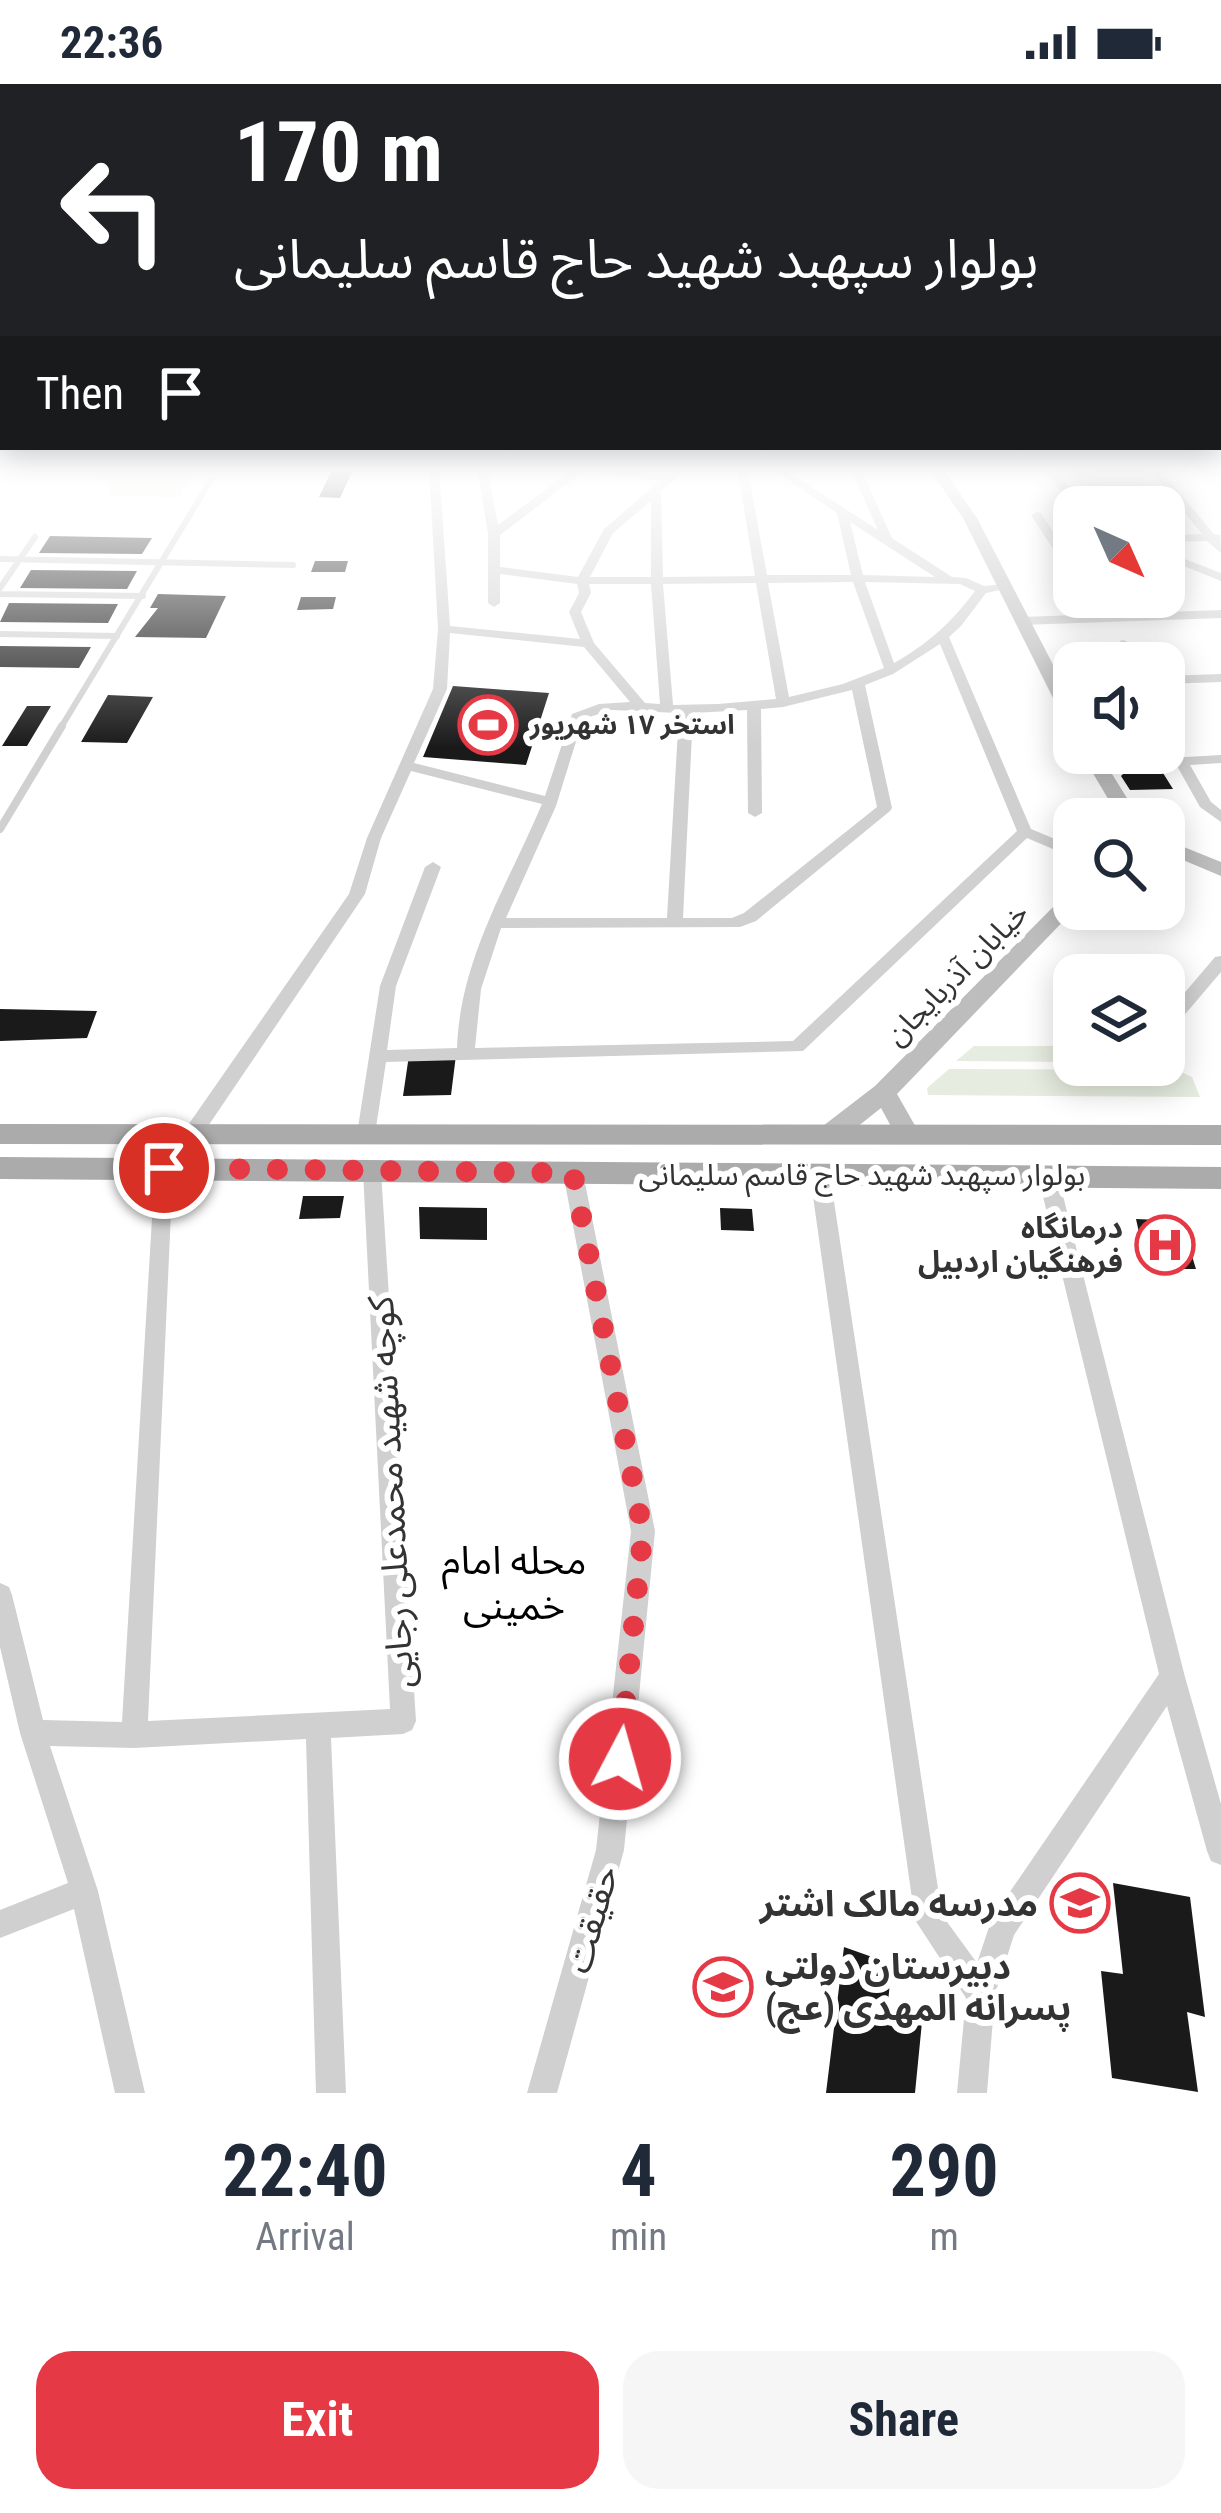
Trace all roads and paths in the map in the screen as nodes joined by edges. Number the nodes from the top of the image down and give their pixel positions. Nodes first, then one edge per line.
1 (15, 560) edge
2 (20, 560) junction
3 (440, 560) edge
4 (495, 560) edge
5 (593, 560) edge
6 (657, 560) edge
7 (755, 560) edge
8 (854, 560) edge
9 (917, 560) edge
10 (990, 560) edge
11 (164, 562) junction
12 (1185, 562) edge
13 (293, 565) dead end
14 (495, 570) junction
15 (1221, 577) edge
16 (858, 578) junction
17 (657, 579) junction
18 (758, 579) junction
19 (582, 580) junction
20 (948, 580) junction
21 (1004, 588) junction
22 (982, 590) junction
23 (0, 591) edge
24 (143, 596) junction
25 (494, 603) dead end
26 (1075, 618) edge
27 (1185, 618) edge
28 (1218, 618) edge
29 (1022, 620) junction
30 (444, 629) junction
31 (0, 634) edge
32 (117, 636) junction
33 (944, 639) junction
34 (588, 644) junction
35 (889, 667) junction
36 (1221, 678) edge
37 (1185, 679) edge
38 (1053, 681) edge
39 (858, 686) junction
40 (783, 703) junction
41 (754, 705) junction
42 (641, 707) junction
43 (667, 709) junction
44 (686, 709) junction
45 (1221, 760) edge
46 (1185, 761) edge
47 (406, 765) junction
48 (1185, 770) edge
49 (550, 802) junction
50 (755, 813) dead end
51 (1221, 818) edge
52 (0, 829) edge
53 (1025, 832) junction
54 (1053, 845) edge
55 (1185, 854) edge
56 (433, 867) dead end
57 (1221, 870) edge
58 (1053, 919) edge
59 (675, 921) junction
60 (499, 923) junction
61 (1221, 961) edge
62 (1185, 1003) edge
63 (466, 1053) junction
64 (380, 1056) junction
65 (884, 1092) junction
66 (2, 1133) edge
67 (193, 1133) junction
68 (366, 1134) junction
69 (1148, 1135) junction
70 (1221, 1135) edge
71 (828, 1136) junction
72 (909, 1136) junction
73 (1221, 1150) edge
74 (0, 1168) edge
75 (164, 1168) junction
76 (372, 1171) junction
77 (573, 1173) junction
78 (820, 1174) junction
79 (1048, 1176) junction
80 (1221, 1178) edge
81 (0, 1595) edge
82 (1172, 1677) junction
83 (318, 1726) junction
84 (33, 1733) junction
85 (134, 1735) junction
86 (1216, 1814) edge
87 (1221, 1851) edge
88 (85, 1892) junction
89 (0, 1924) edge
90 (981, 1994) junction
91 (130, 2093) edge
92 (331, 2093) edge
93 (542, 2093) edge
94 (972, 2093) edge

1 - 2 lane
2 - 11 lane
2 - 23 lane
3 - 30 street
4 - 14 street
5 - 19 street
6 - 17 street
7 - 18 street
8 - 16 street
9 - 20 street
10 - 21 street
11 - 13 lane
11 - 24 lane
12 - 15 street
14 - 19 street
14 - 25 street
16 - 18 street
16 - 20 street
16 - 35 street
17 - 18 street
17 - 19 street
17 - 43 street
18 - 40 street
19 - 34 street
20 - 22 street
21 - 22 street
21 - 29 street
22 - 33 street
23 - 24 lane
24 - 32 lane
26 - 29 street
27 - 28 street
29 - 38 street
30 - 34 street
30 - 47 street
31 - 32 lane
32 - 52 lane
33 - 35 street
33 - 53 street
34 - 42 street
35 - 39 street
36 - 37 street
39 - 40 street
39 - 59 street
40 - 41 street
41 - 44 street
41 - 50 street
42 - 43 street
42 - 49 street
43 - 44 street
44 - 59 street
45 - 46 street
47 - 49 street
47 - 67 street
48 - 51 street
49 - 60 street
53 - 54 street
53 - 63 street
55 - 57 street
56 - 64 street
58 - 65 street, خیابان آذربایجان
59 - 60 street
60 - 63 street
61 - 62 street
63 - 64 street
64 - 68 street
65 - 71 street, خیابان آذربایجان
65 - 72 street
66 - 67 main road, بولوار سپهبد شهید حاج قاسم سلیمانی
67 - 68 main road, بولوار سپهبد شهید حاج قاسم سلیمانی
68 - 71 main road, بولوار سپهبد شهید حاج قاسم سلیمانی
69 - 70 main road, بولوار سپهبد شهید حاج قاسم سلیمانی
69 - 72 main road, بولوار سپهبد شهید حاج قاسم سلیمانی
69 - 73 main road
71 - 72 main road, بولوار سپهبد شهید حاج قاسم سلیمانی
74 - 75 main road, بولوار سپهبد شهید حاج قاسم سلیمانی
75 - 76 main road, بولوار سپهبد شهید حاج قاسم سلیمانی
75 - 85 street
76 - 77 main road, بولوار سپهبد شهید حاج قاسم سلیمانی
76 - 83 street, کوچه شهید محمدعلی رجایی
77 - 78 main road, بولوار سپهبد شهید حاج قاسم سلیمانی
77 - 93 street, حقیقت
78 - 79 main road, بولوار سپهبد شهید حاج قاسم سلیمانی
78 - 90 street
79 - 80 main road, بولوار سپهبد شهید حاج قاسم سلیمانی
79 - 82 street
81 - 84 street
82 - 86 street
82 - 90 street
83 - 85 street
83 - 92 street
84 - 85 street
84 - 88 street
86 - 87 street
88 - 89 street
88 - 91 street
90 - 94 street

